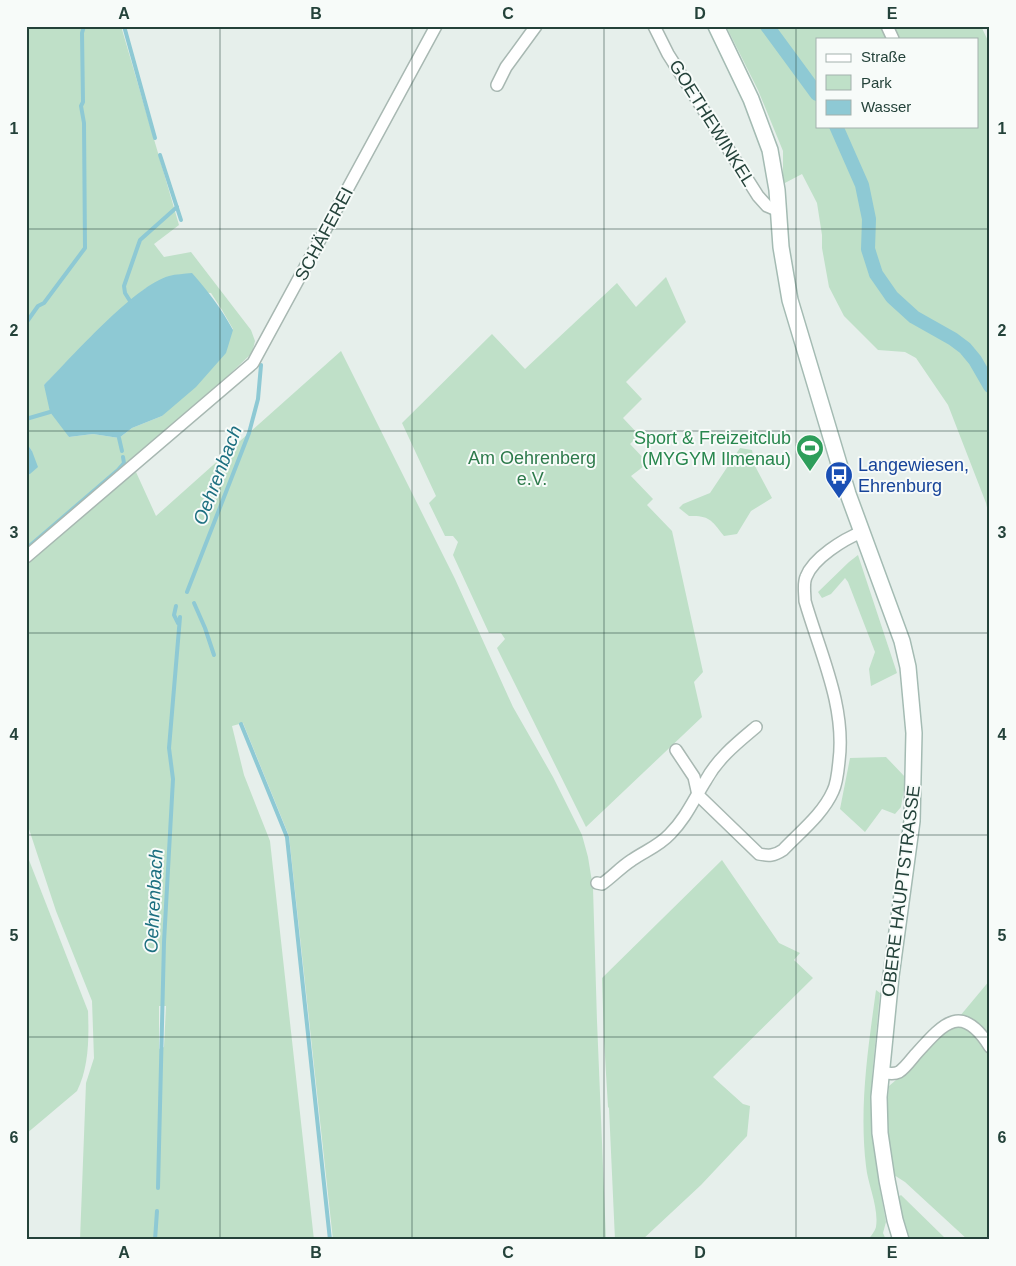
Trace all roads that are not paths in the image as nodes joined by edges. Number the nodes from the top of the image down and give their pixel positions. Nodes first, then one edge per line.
1 (436, 26) edge
2 (536, 26) edge
3 (654, 26) edge
4 (716, 26) edge
5 (887, 26) edge
6 (893, 38) edge
7 (497, 85) dead end
8 (779, 211) junction
9 (862, 532) junction
10 (26, 557) edge
11 (756, 727) dead end
12 (676, 750) dead end
13 (698, 795) junction
14 (597, 883) dead end
15 (990, 1047) edge
16 (880, 1072) junction
17 (902, 1240) edge

1 - 10 street, SCHÄFEREI
2 - 7 street
3 - 8 street, GOETHEWINKEL
4 - 8 main road, OBERE HAUPTSTRASSE
5 - 6 street
8 - 9 main road, OBERE HAUPTSTRASSE
9 - 13 street
9 - 16 main road, OBERE HAUPTSTRASSE
11 - 13 street
12 - 13 street
13 - 14 street
15 - 16 street
16 - 17 main road, OBERE HAUPTSTRASSE

